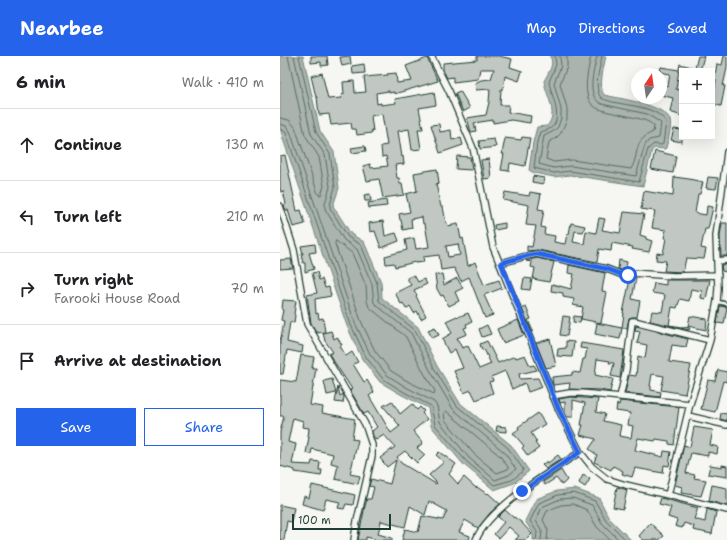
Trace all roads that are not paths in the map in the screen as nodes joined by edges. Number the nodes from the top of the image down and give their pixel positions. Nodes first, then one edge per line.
1 (431, 56) edge
2 (727, 152) edge
3 (280, 206) edge
4 (727, 260) edge
5 (716, 261) junction
6 (501, 263) junction
7 (718, 275) junction
8 (717, 302) junction
9 (727, 304) edge
10 (710, 340) junction
11 (552, 396) junction
12 (620, 397) junction
13 (690, 404) junction
14 (688, 416) junction
15 (727, 425) edge
16 (580, 452) junction
17 (668, 495) junction
18 (727, 510) edge
19 (354, 540) edge
20 (476, 540) edge

1 - 6 street
2 - 5 street
3 - 19 street
4 - 5 street
5 - 7 street
6 - 7 street
6 - 11 street
7 - 8 street
8 - 9 lane
8 - 10 street
10 - 12 street
10 - 13 street
11 - 12 street
11 - 16 street
12 - 13 street
13 - 14 street
14 - 15 street
14 - 17 street
16 - 17 street
16 - 20 street
17 - 18 street

